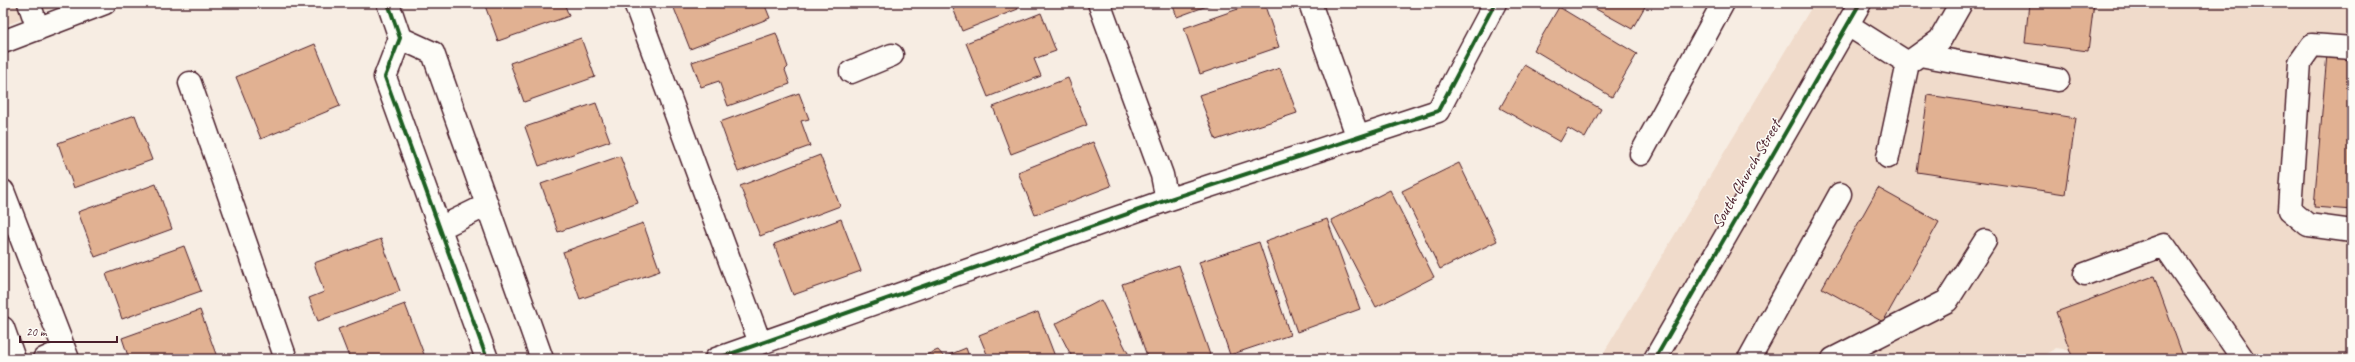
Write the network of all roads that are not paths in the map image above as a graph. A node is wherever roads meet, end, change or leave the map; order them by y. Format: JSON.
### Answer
{"nodes":[{"id":1,"x":29,"y":3,"type":"edge"},
{"id":2,"x":105,"y":3,"type":"edge"},
{"id":3,"x":388,"y":3,"type":"edge"},
{"id":4,"x":634,"y":3,"type":"edge"},
{"id":5,"x":1099,"y":3,"type":"edge"},
{"id":6,"x":1310,"y":3,"type":"edge"},
{"id":7,"x":1495,"y":3,"type":"edge"},
{"id":8,"x":1723,"y":3,"type":"edge"},
{"id":9,"x":1860,"y":3,"type":"edge"},
{"id":10,"x":1961,"y":3,"type":"edge"},
{"id":11,"x":1848,"y":25,"type":"junction"},
{"id":12,"x":38,"y":29,"type":"junction"},
{"id":13,"x":400,"y":38,"type":"junction"},
{"id":14,"x":3,"y":42,"type":"edge"},
{"id":15,"x":2352,"y":48,"type":"edge"},
{"id":16,"x":892,"y":54,"type":"dead end"},
{"id":17,"x":1914,"y":59,"type":"junction"},
{"id":18,"x":851,"y":72,"type":"dead end"},
{"id":19,"x":2058,"y":80,"type":"dead end"},
{"id":20,"x":190,"y":83,"type":"dead end"},
{"id":21,"x":1358,"y":138,"type":"junction"},
{"id":22,"x":1641,"y":154,"type":"dead end"},
{"id":23,"x":1888,"y":156,"type":"dead end"},
{"id":24,"x":3,"y":191,"type":"edge"},
{"id":25,"x":1840,"y":194,"type":"dead end"},
{"id":26,"x":1167,"y":200,"type":"junction"},
{"id":27,"x":487,"y":205,"type":"junction"},
{"id":28,"x":440,"y":228,"type":"junction"},
{"id":29,"x":2352,"y":231,"type":"edge"},
{"id":30,"x":1984,"y":241,"type":"dead end"},
{"id":31,"x":2085,"y":274,"type":"dead end"},
{"id":32,"x":3,"y":328,"type":"edge"},
{"id":33,"x":760,"y":343,"type":"junction"},
{"id":34,"x":66,"y":355,"type":"edge"},
{"id":35,"x":14,"y":359,"type":"edge"},
{"id":36,"x":44,"y":359,"type":"edge"},
{"id":37,"x":286,"y":359,"type":"edge"},
{"id":38,"x":487,"y":359,"type":"edge"},
{"id":39,"x":542,"y":359,"type":"edge"},
{"id":40,"x":716,"y":359,"type":"edge"},
{"id":41,"x":1655,"y":359,"type":"edge"},
{"id":42,"x":1749,"y":359,"type":"edge"},
{"id":43,"x":1833,"y":359,"type":"edge"},
{"id":44,"x":2243,"y":359,"type":"edge"}],
"edges":[{"from":1,"to":12,"type":"street"},
{"from":2,"to":12,"type":"street"},
{"from":3,"to":13,"type":"street"},
{"from":4,"to":33,"type":"street"},
{"from":5,"to":26,"type":"street"},
{"from":6,"to":21,"type":"street"},
{"from":7,"to":21,"type":"street"},
{"from":8,"to":22,"type":"street"},
{"from":9,"to":11,"type":"street","name":"South Church Street"},
{"from":10,"to":17,"type":"street"},
{"from":11,"to":17,"type":"street"},
{"from":11,"to":41,"type":"street","name":"South Church Street"},
{"from":12,"to":14,"type":"street"},
{"from":13,"to":27,"type":"street"},
{"from":13,"to":28,"type":"street"},
{"from":15,"to":29,"type":"street"},
{"from":16,"to":18,"type":"street"},
{"from":17,"to":19,"type":"street"},
{"from":17,"to":23,"type":"street"},
{"from":20,"to":37,"type":"street"},
{"from":21,"to":26,"type":"street"},
{"from":24,"to":34,"type":"street"},
{"from":25,"to":42,"type":"street"},
{"from":26,"to":33,"type":"street"},
{"from":27,"to":28,"type":"street"},
{"from":27,"to":39,"type":"street"},
{"from":28,"to":38,"type":"street"},
{"from":30,"to":43,"type":"street"},
{"from":31,"to":44,"type":"street"},
{"from":32,"to":35,"type":"street"},
{"from":33,"to":40,"type":"street"},
{"from":34,"to":36,"type":"street"}]}
